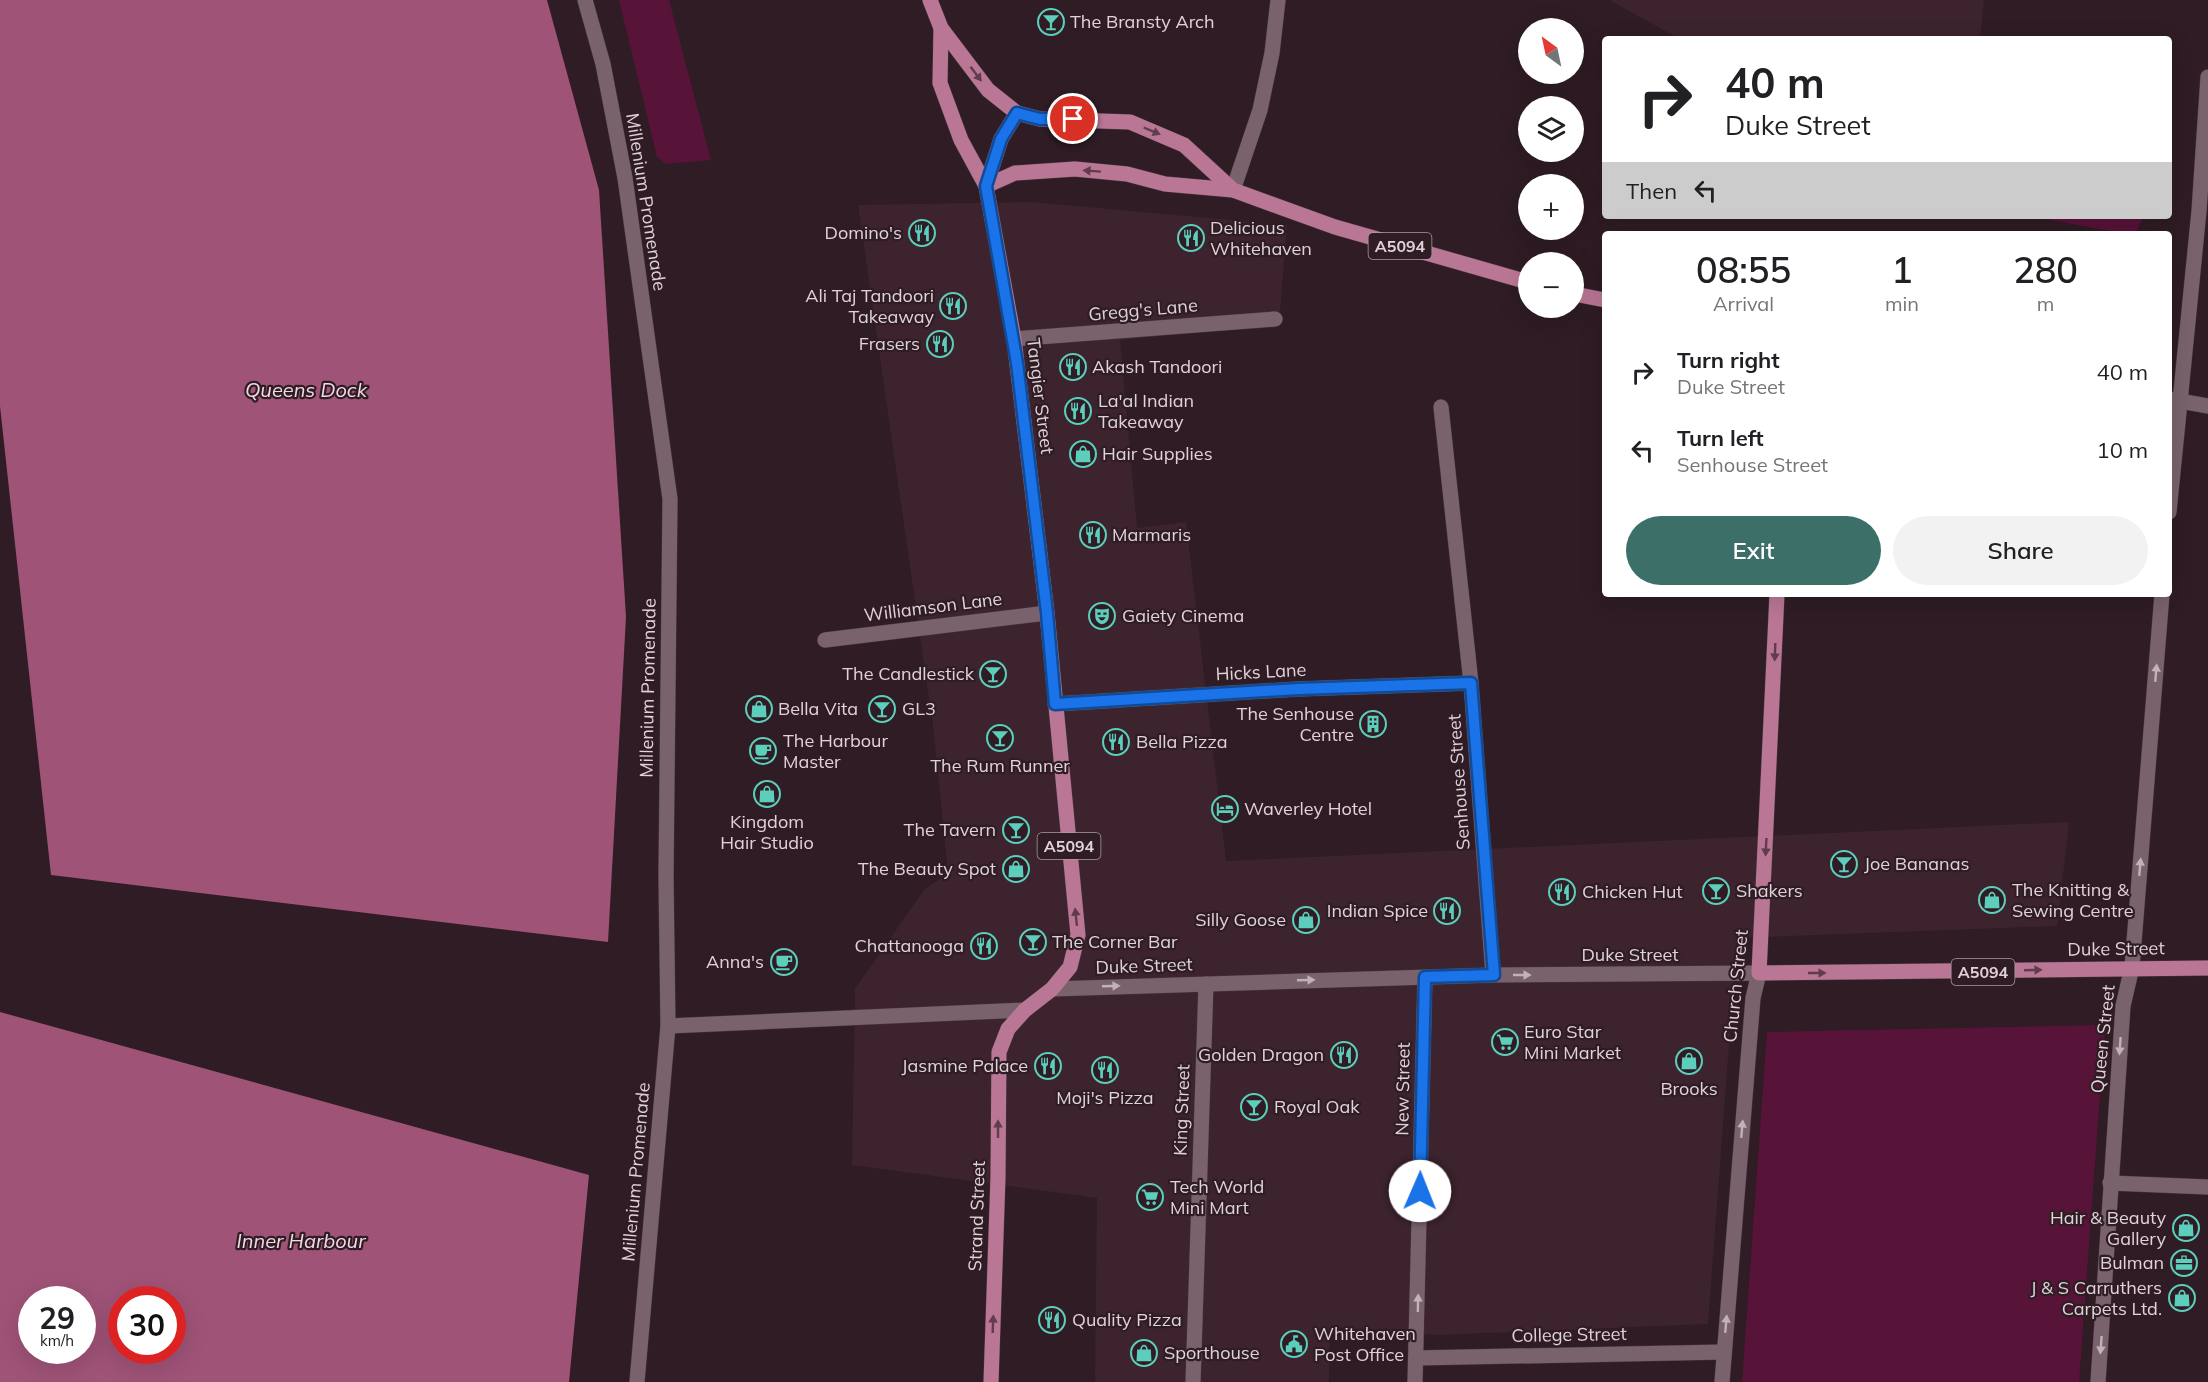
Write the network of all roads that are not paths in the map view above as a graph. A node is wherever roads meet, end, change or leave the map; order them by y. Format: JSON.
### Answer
{"nodes":[{"id":1,"x":585,"y":0,"type":"edge"},
{"id":2,"x":930,"y":0,"type":"edge"},
{"id":3,"x":1278,"y":0,"type":"edge"},
{"id":4,"x":941,"y":28,"type":"junction"},
{"id":5,"x":2208,"y":77,"type":"edge"},
{"id":6,"x":1017,"y":113,"type":"junction"},
{"id":7,"x":986,"y":186,"type":"junction"},
{"id":8,"x":1233,"y":190,"type":"junction"},
{"id":9,"x":2203,"y":212,"type":"edge"},
{"id":10,"x":1518,"y":279,"type":"edge"},
{"id":11,"x":1584,"y":296,"type":"edge"},
{"id":12,"x":1602,"y":299,"type":"edge"},
{"id":13,"x":1275,"y":319,"type":"dead end"},
{"id":14,"x":1014,"y":339,"type":"junction"},
{"id":15,"x":2174,"y":400,"type":"edge"},
{"id":16,"x":2208,"y":406,"type":"edge"},
{"id":17,"x":1441,"y":407,"type":"dead end"},
{"id":18,"x":2172,"y":445,"type":"edge"},
{"id":19,"x":1777,"y":597,"type":"edge"},
{"id":20,"x":2162,"y":597,"type":"edge"},
{"id":21,"x":1047,"y":613,"type":"junction"},
{"id":22,"x":825,"y":640,"type":"dead end"},
{"id":23,"x":1471,"y":683,"type":"junction"},
{"id":24,"x":1055,"y":704,"type":"junction"},
{"id":25,"x":2132,"y":967,"type":"junction"},
{"id":26,"x":2208,"y":968,"type":"edge"},
{"id":27,"x":1759,"y":973,"type":"junction"},
{"id":28,"x":1494,"y":975,"type":"junction"},
{"id":29,"x":1425,"y":977,"type":"junction"},
{"id":30,"x":1206,"y":984,"type":"junction"},
{"id":31,"x":1052,"y":989,"type":"junction"},
{"id":32,"x":1025,"y":1010,"type":"junction"},
{"id":33,"x":668,"y":1026,"type":"junction"},
{"id":34,"x":2110,"y":1183,"type":"junction"},
{"id":35,"x":2208,"y":1187,"type":"edge"},
{"id":36,"x":1724,"y":1352,"type":"junction"},
{"id":37,"x":1416,"y":1358,"type":"junction"},
{"id":38,"x":637,"y":1382,"type":"edge"},
{"id":39,"x":991,"y":1382,"type":"edge"},
{"id":40,"x":1193,"y":1382,"type":"edge"},
{"id":41,"x":1415,"y":1382,"type":"edge"},
{"id":42,"x":1722,"y":1382,"type":"edge"},
{"id":43,"x":2098,"y":1382,"type":"edge"}],
"edges":[{"from":1,"to":33,"type":"street","name":"Millenium Promenade"},
{"from":2,"to":4,"type":"main road","number":"A5094"},
{"from":3,"to":8,"type":"street"},
{"from":4,"to":6,"type":"main road","number":"A5094","one_way":true},
{"from":4,"to":7,"type":"main road","name":"Tangier Street","number":"A5094"},
{"from":5,"to":9,"type":"street"},
{"from":6,"to":7,"type":"main road","name":"Tangier Street","number":"A5094"},
{"from":6,"to":8,"type":"main road","number":"A5094","one_way":true},
{"from":8,"to":7,"type":"main road","number":"A5094","one_way":true},
{"from":7,"to":14,"type":"main road","name":"Tangier Street","number":"A5094"},
{"from":8,"to":10,"type":"main road","number":"A5094"},
{"from":9,"to":15,"type":"street"},
{"from":11,"to":12,"type":"main road"},
{"from":13,"to":14,"type":"street","name":"Gregg's Lane"},
{"from":14,"to":21,"type":"main road","name":"Tangier Street","number":"A5094"},
{"from":15,"to":16,"type":"street"},
{"from":15,"to":18,"type":"street"},
{"from":17,"to":23,"type":"street","name":"Senhouse Street"},
{"from":19,"to":27,"type":"main road","name":"Church Street","one_way":true},
{"from":25,"to":20,"type":"street","name":"Queen Street","one_way":true},
{"from":21,"to":22,"type":"street","name":"Williamson Lane"},
{"from":21,"to":24,"type":"main road","number":"A5094"},
{"from":23,"to":24,"type":"street","name":"Hicks Lane"},
{"from":23,"to":28,"type":"street","name":"Senhouse Street"},
{"from":31,"to":24,"type":"main road","number":"A5094","one_way":true},
{"from":25,"to":26,"type":"main road","name":"Duke Street","number":"A5094"},
{"from":27,"to":25,"type":"main road","name":"Duke Street","number":"A5094","one_way":true},
{"from":25,"to":34,"type":"street","name":"Queen Street","one_way":true},
{"from":28,"to":27,"type":"street","name":"Duke Street","one_way":true},
{"from":36,"to":27,"type":"street","name":"Church Street","one_way":true},
{"from":28,"to":29,"type":"street","name":"Duke Street"},
{"from":30,"to":29,"type":"street","name":"Duke Street","one_way":true},
{"from":37,"to":29,"type":"street","name":"New Street","one_way":true},
{"from":31,"to":30,"type":"street","name":"Duke Street","one_way":true},
{"from":30,"to":40,"type":"street","name":"King Street"},
{"from":31,"to":32,"type":"main road","number":"A5094"},
{"from":32,"to":33,"type":"street"},
{"from":39,"to":32,"type":"main road","name":"Strand Street","number":"A5094","one_way":true},
{"from":33,"to":38,"type":"street","name":"Millenium Promenade"},
{"from":34,"to":35,"type":"street"},
{"from":34,"to":43,"type":"street","name":"Queen Street","one_way":true},
{"from":36,"to":37,"type":"street","name":"College Street"},
{"from":36,"to":42,"type":"street","name":"Church Street"},
{"from":37,"to":41,"type":"street","name":"New Street"}]}
